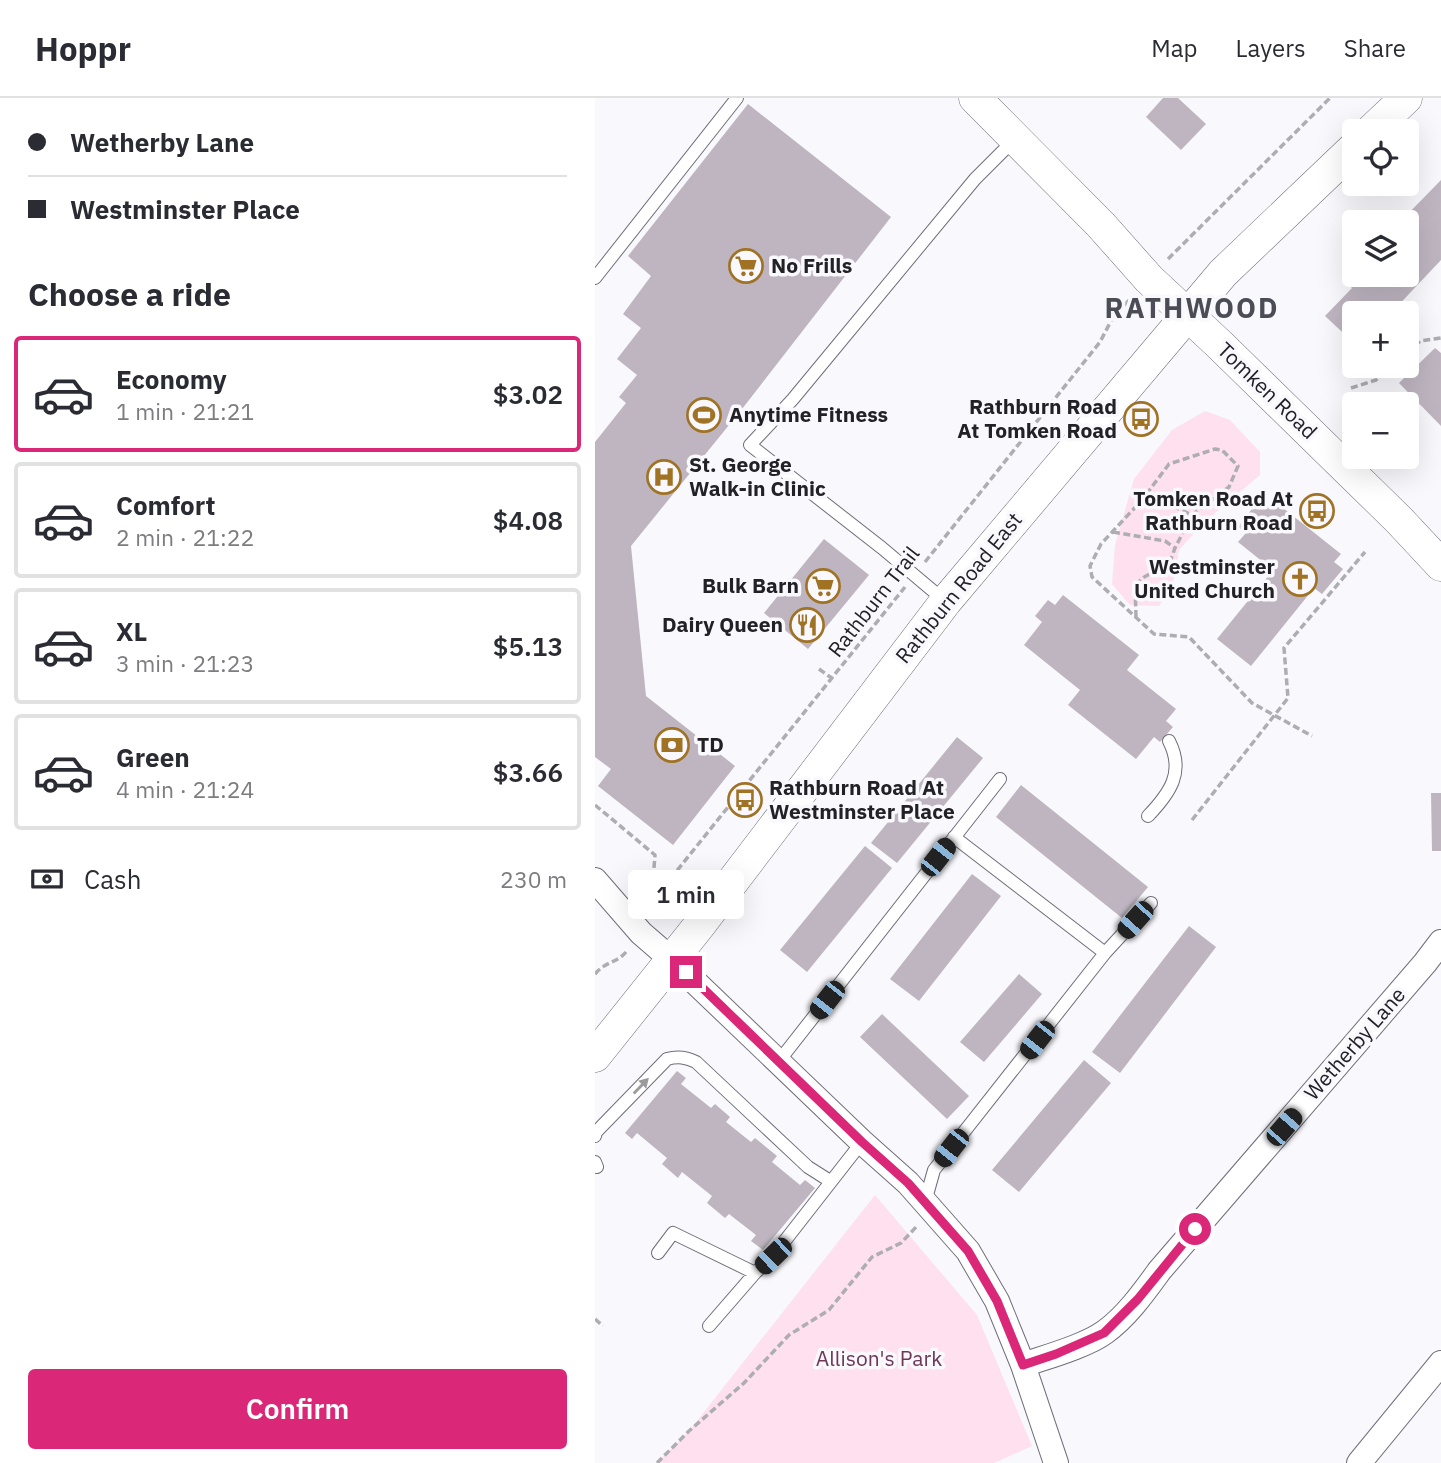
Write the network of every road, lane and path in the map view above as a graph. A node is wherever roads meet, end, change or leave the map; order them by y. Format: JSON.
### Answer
{"nodes":[{"id":1,"x":737,"y":98,"type":"edge"},
{"id":2,"x":975,"y":98,"type":"edge"},
{"id":3,"x":1330,"y":98,"type":"edge"},
{"id":4,"x":1406,"y":98,"type":"edge"},
{"id":5,"x":1384,"y":119,"type":"edge"},
{"id":6,"x":1016,"y":138,"type":"junction"},
{"id":7,"x":1342,"y":159,"type":"edge"},
{"id":8,"x":1185,"y":240,"type":"dead end"},
{"id":9,"x":595,"y":278,"type":"edge"},
{"id":10,"x":1187,"y":314,"type":"junction"},
{"id":11,"x":1112,"y":319,"type":"dead end"},
{"id":12,"x":1441,"y":338,"type":"edge"},
{"id":13,"x":1419,"y":342,"type":"edge"},
{"id":14,"x":1378,"y":378,"type":"edge"},
{"id":15,"x":1351,"y":388,"type":"dead end"},
{"id":16,"x":1142,"y":500,"type":"junction"},
{"id":17,"x":1192,"y":515,"type":"junction"},
{"id":18,"x":1113,"y":532,"type":"junction"},
{"id":19,"x":1175,"y":548,"type":"junction"},
{"id":20,"x":1365,"y":552,"type":"dead end"},
{"id":21,"x":1441,"y":565,"type":"edge"},
{"id":22,"x":914,"y":576,"type":"junction"},
{"id":23,"x":946,"y":601,"type":"junction"},
{"id":24,"x":1136,"y":617,"type":"junction"},
{"id":25,"x":819,"y":669,"type":"dead end"},
{"id":26,"x":833,"y":679,"type":"junction"},
{"id":27,"x":1274,"y":716,"type":"junction"},
{"id":28,"x":1312,"y":736,"type":"dead end"},
{"id":29,"x":1169,"y":741,"type":"dead end"},
{"id":30,"x":1000,"y":779,"type":"dead end"},
{"id":31,"x":595,"y":805,"type":"edge"},
{"id":32,"x":1148,"y":816,"type":"dead end"},
{"id":33,"x":1192,"y":820,"type":"dead end"},
{"id":34,"x":954,"y":837,"type":"junction"},
{"id":35,"x":595,"y":880,"type":"edge"},
{"id":36,"x":1151,"y":903,"type":"dead end"},
{"id":37,"x":1441,"y":942,"type":"edge"},
{"id":38,"x":1105,"y":953,"type":"junction"},
{"id":39,"x":621,"y":958,"type":"dead end"},
{"id":40,"x":671,"y":959,"type":"junction"},
{"id":41,"x":595,"y":974,"type":"edge"},
{"id":42,"x":595,"y":1056,"type":"edge"},
{"id":43,"x":779,"y":1061,"type":"junction"},
{"id":44,"x":595,"y":1136,"type":"edge"},
{"id":45,"x":862,"y":1142,"type":"junction"},
{"id":46,"x":830,"y":1181,"type":"junction"},
{"id":47,"x":925,"y":1202,"type":"junction"},
{"id":48,"x":659,"y":1253,"type":"dead end"},
{"id":49,"x":755,"y":1273,"type":"junction"},
{"id":50,"x":595,"y":1319,"type":"edge"},
{"id":51,"x":603,"y":1326,"type":"dead end"},
{"id":52,"x":709,"y":1326,"type":"dead end"},
{"id":53,"x":1441,"y":1363,"type":"edge"},
{"id":54,"x":1023,"y":1365,"type":"junction"},
{"id":55,"x":657,"y":1463,"type":"edge"},
{"id":56,"x":1056,"y":1463,"type":"edge"},
{"id":57,"x":1359,"y":1463,"type":"edge"}],
"edges":[{"from":1,"to":9,"type":"lane"},
{"from":2,"to":6,"type":"street","name":"Tomken Road"},
{"from":3,"to":8,"type":"path"},
{"from":4,"to":5,"type":"street"},
{"from":6,"to":10,"type":"street","name":"Tomken Road"},
{"from":6,"to":22,"type":"lane"},
{"from":7,"to":10,"type":"street","name":"Rathburn Road East"},
{"from":10,"to":21,"type":"street","name":"Tomken Road"},
{"from":10,"to":23,"type":"street","name":"Rathburn Road East"},
{"from":11,"to":22,"type":"path","name":"Rathburn Trail"},
{"from":12,"to":13,"type":"path"},
{"from":14,"to":15,"type":"path"},
{"from":16,"to":17,"type":"path"},
{"from":16,"to":17,"type":"path"},
{"from":16,"to":18,"type":"path"},
{"from":17,"to":19,"type":"path"},
{"from":18,"to":19,"type":"path"},
{"from":18,"to":24,"type":"path"},
{"from":19,"to":24,"type":"path"},
{"from":20,"to":27,"type":"path"},
{"from":22,"to":23,"type":"lane"},
{"from":22,"to":26,"type":"path","name":"Rathburn Trail"},
{"from":23,"to":40,"type":"street","name":"Rathburn Road East"},
{"from":24,"to":27,"type":"path"},
{"from":25,"to":26,"type":"path"},
{"from":26,"to":31,"type":"path","name":"Rathburn Trail"},
{"from":27,"to":28,"type":"path"},
{"from":27,"to":33,"type":"path"},
{"from":29,"to":32,"type":"lane"},
{"from":30,"to":34,"type":"lane"},
{"from":34,"to":38,"type":"lane"},
{"from":34,"to":43,"type":"lane"},
{"from":35,"to":40,"type":"street"},
{"from":36,"to":38,"type":"lane"},
{"from":37,"to":54,"type":"street","name":"Wetherby Lane"},
{"from":38,"to":47,"type":"lane"},
{"from":39,"to":41,"type":"path"},
{"from":40,"to":42,"type":"street","name":"Rathburn Road East"},
{"from":40,"to":43,"type":"street"},
{"from":43,"to":45,"type":"street"},
{"from":44,"to":46,"type":"lane","one_way":true},
{"from":45,"to":46,"type":"lane"},
{"from":45,"to":47,"type":"street"},
{"from":46,"to":49,"type":"lane"},
{"from":47,"to":54,"type":"street"},
{"from":47,"to":55,"type":"path"},
{"from":48,"to":49,"type":"lane"},
{"from":49,"to":52,"type":"lane"},
{"from":50,"to":51,"type":"path"},
{"from":53,"to":57,"type":"street"},
{"from":54,"to":56,"type":"street"}]}
